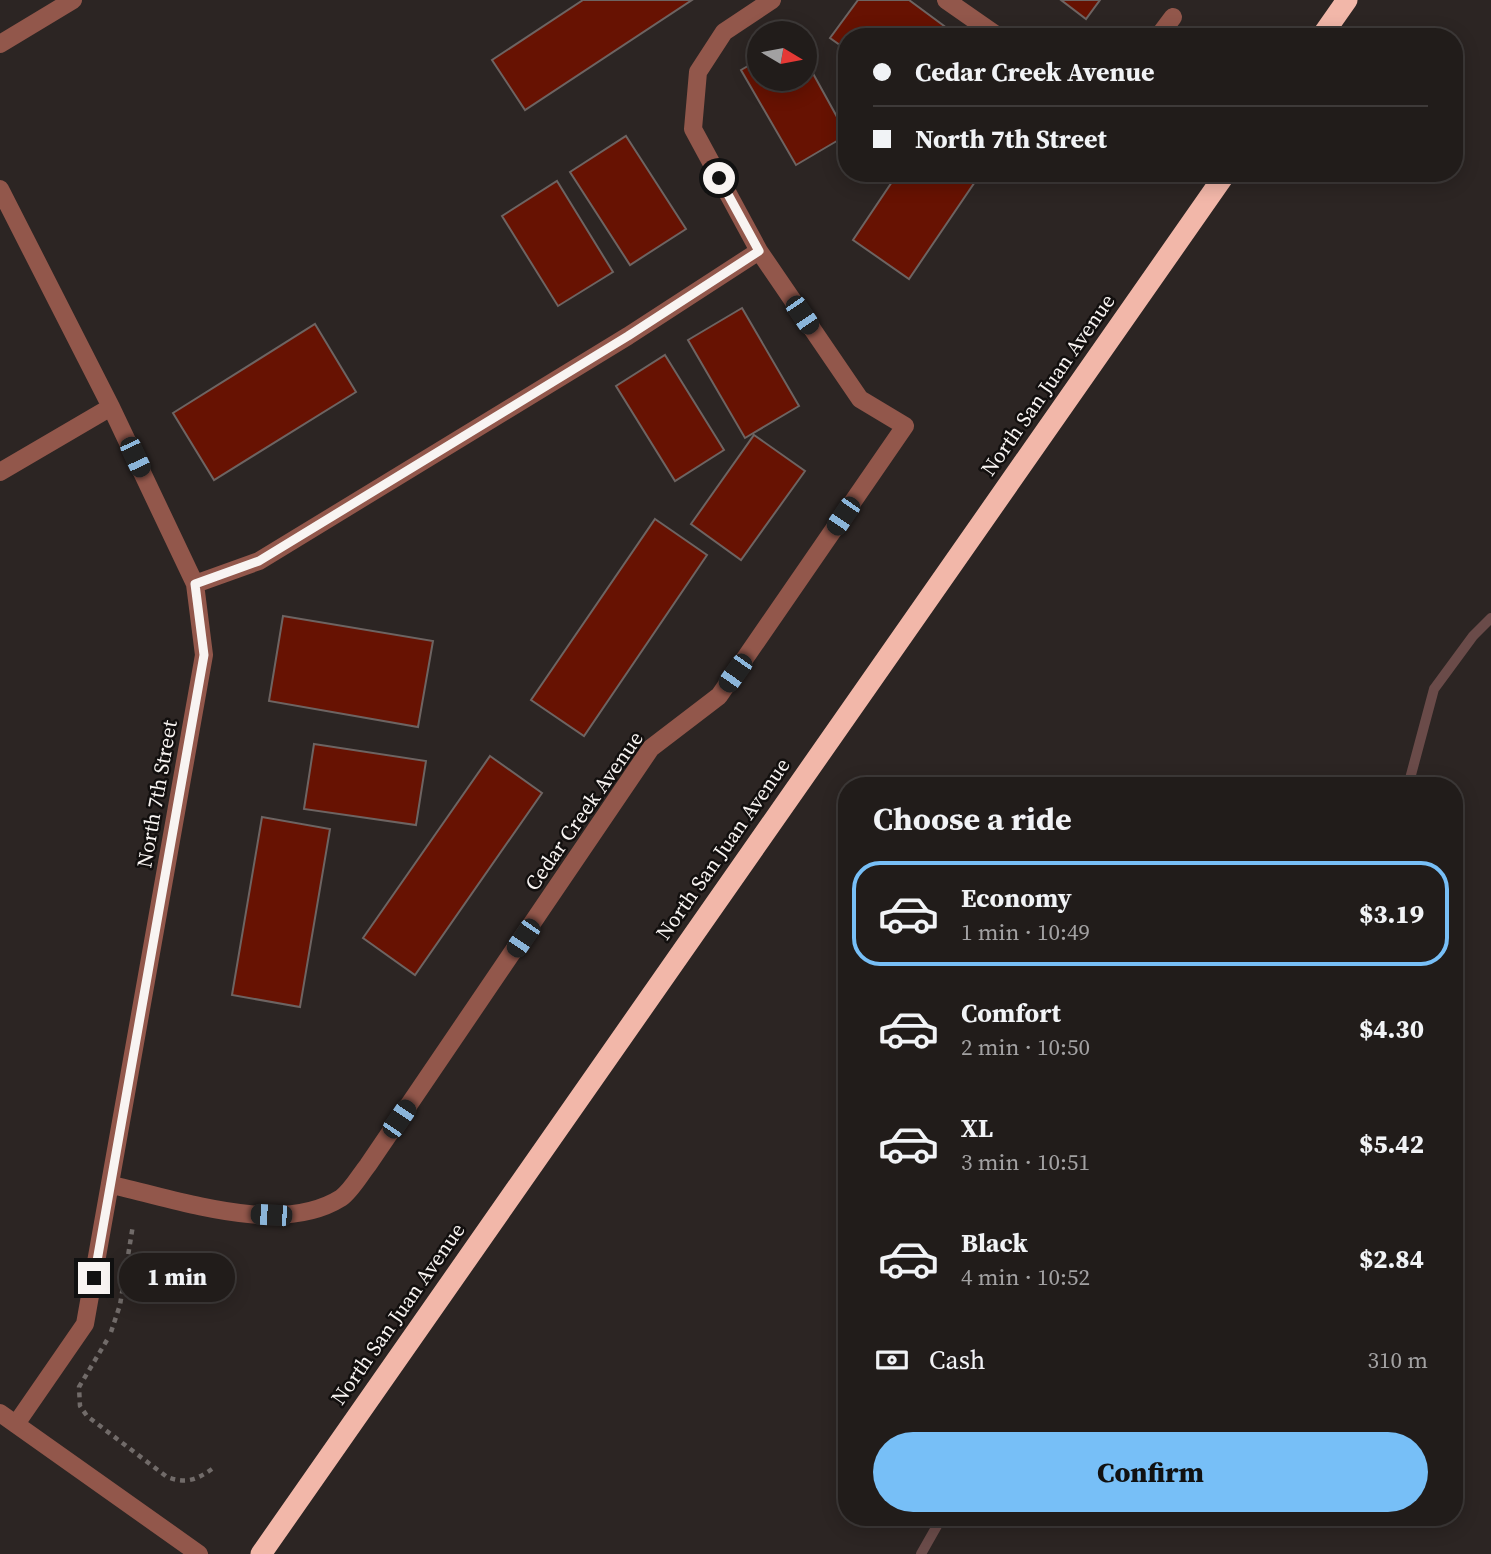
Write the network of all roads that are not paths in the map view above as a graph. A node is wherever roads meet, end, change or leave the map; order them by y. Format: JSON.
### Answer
{"nodes":[{"id":1,"x":73,"y":0,"type":"edge"},
{"id":2,"x":772,"y":0,"type":"edge"},
{"id":3,"x":946,"y":0,"type":"edge"},
{"id":4,"x":1347,"y":0,"type":"edge"},
{"id":5,"x":1173,"y":16,"type":"dead end"},
{"id":6,"x":986,"y":28,"type":"edge"},
{"id":7,"x":1164,"y":28,"type":"edge"},
{"id":8,"x":1327,"y":28,"type":"edge"},
{"id":9,"x":0,"y":44,"type":"edge"},
{"id":10,"x":1220,"y":182,"type":"edge"},
{"id":11,"x":0,"y":189,"type":"edge"},
{"id":12,"x":759,"y":251,"type":"junction"},
{"id":13,"x":111,"y":407,"type":"junction"},
{"id":14,"x":0,"y":472,"type":"edge"},
{"id":15,"x":195,"y":584,"type":"junction"},
{"id":16,"x":111,"y":1185,"type":"junction"},
{"id":17,"x":0,"y":1413,"type":"edge"},
{"id":18,"x":16,"y":1424,"type":"junction"},
{"id":19,"x":199,"y":1554,"type":"edge"},
{"id":20,"x":261,"y":1554,"type":"edge"}],
"edges":[{"from":1,"to":9,"type":"street"},
{"from":2,"to":12,"type":"street","name":"Cedar Creek Avenue"},
{"from":3,"to":6,"type":"street"},
{"from":4,"to":8,"type":"highway"},
{"from":5,"to":7,"type":"street"},
{"from":10,"to":20,"type":"highway","name":"North San Juan Avenue"},
{"from":11,"to":13,"type":"street","name":"North 7th Street"},
{"from":12,"to":15,"type":"street"},
{"from":12,"to":16,"type":"street","name":"Cedar Creek Avenue"},
{"from":13,"to":14,"type":"street"},
{"from":13,"to":15,"type":"street","name":"North 7th Street"},
{"from":15,"to":16,"type":"street","name":"North 7th Street"},
{"from":16,"to":18,"type":"street","name":"North 7th Street"},
{"from":17,"to":18,"type":"street"},
{"from":18,"to":19,"type":"street"}]}
